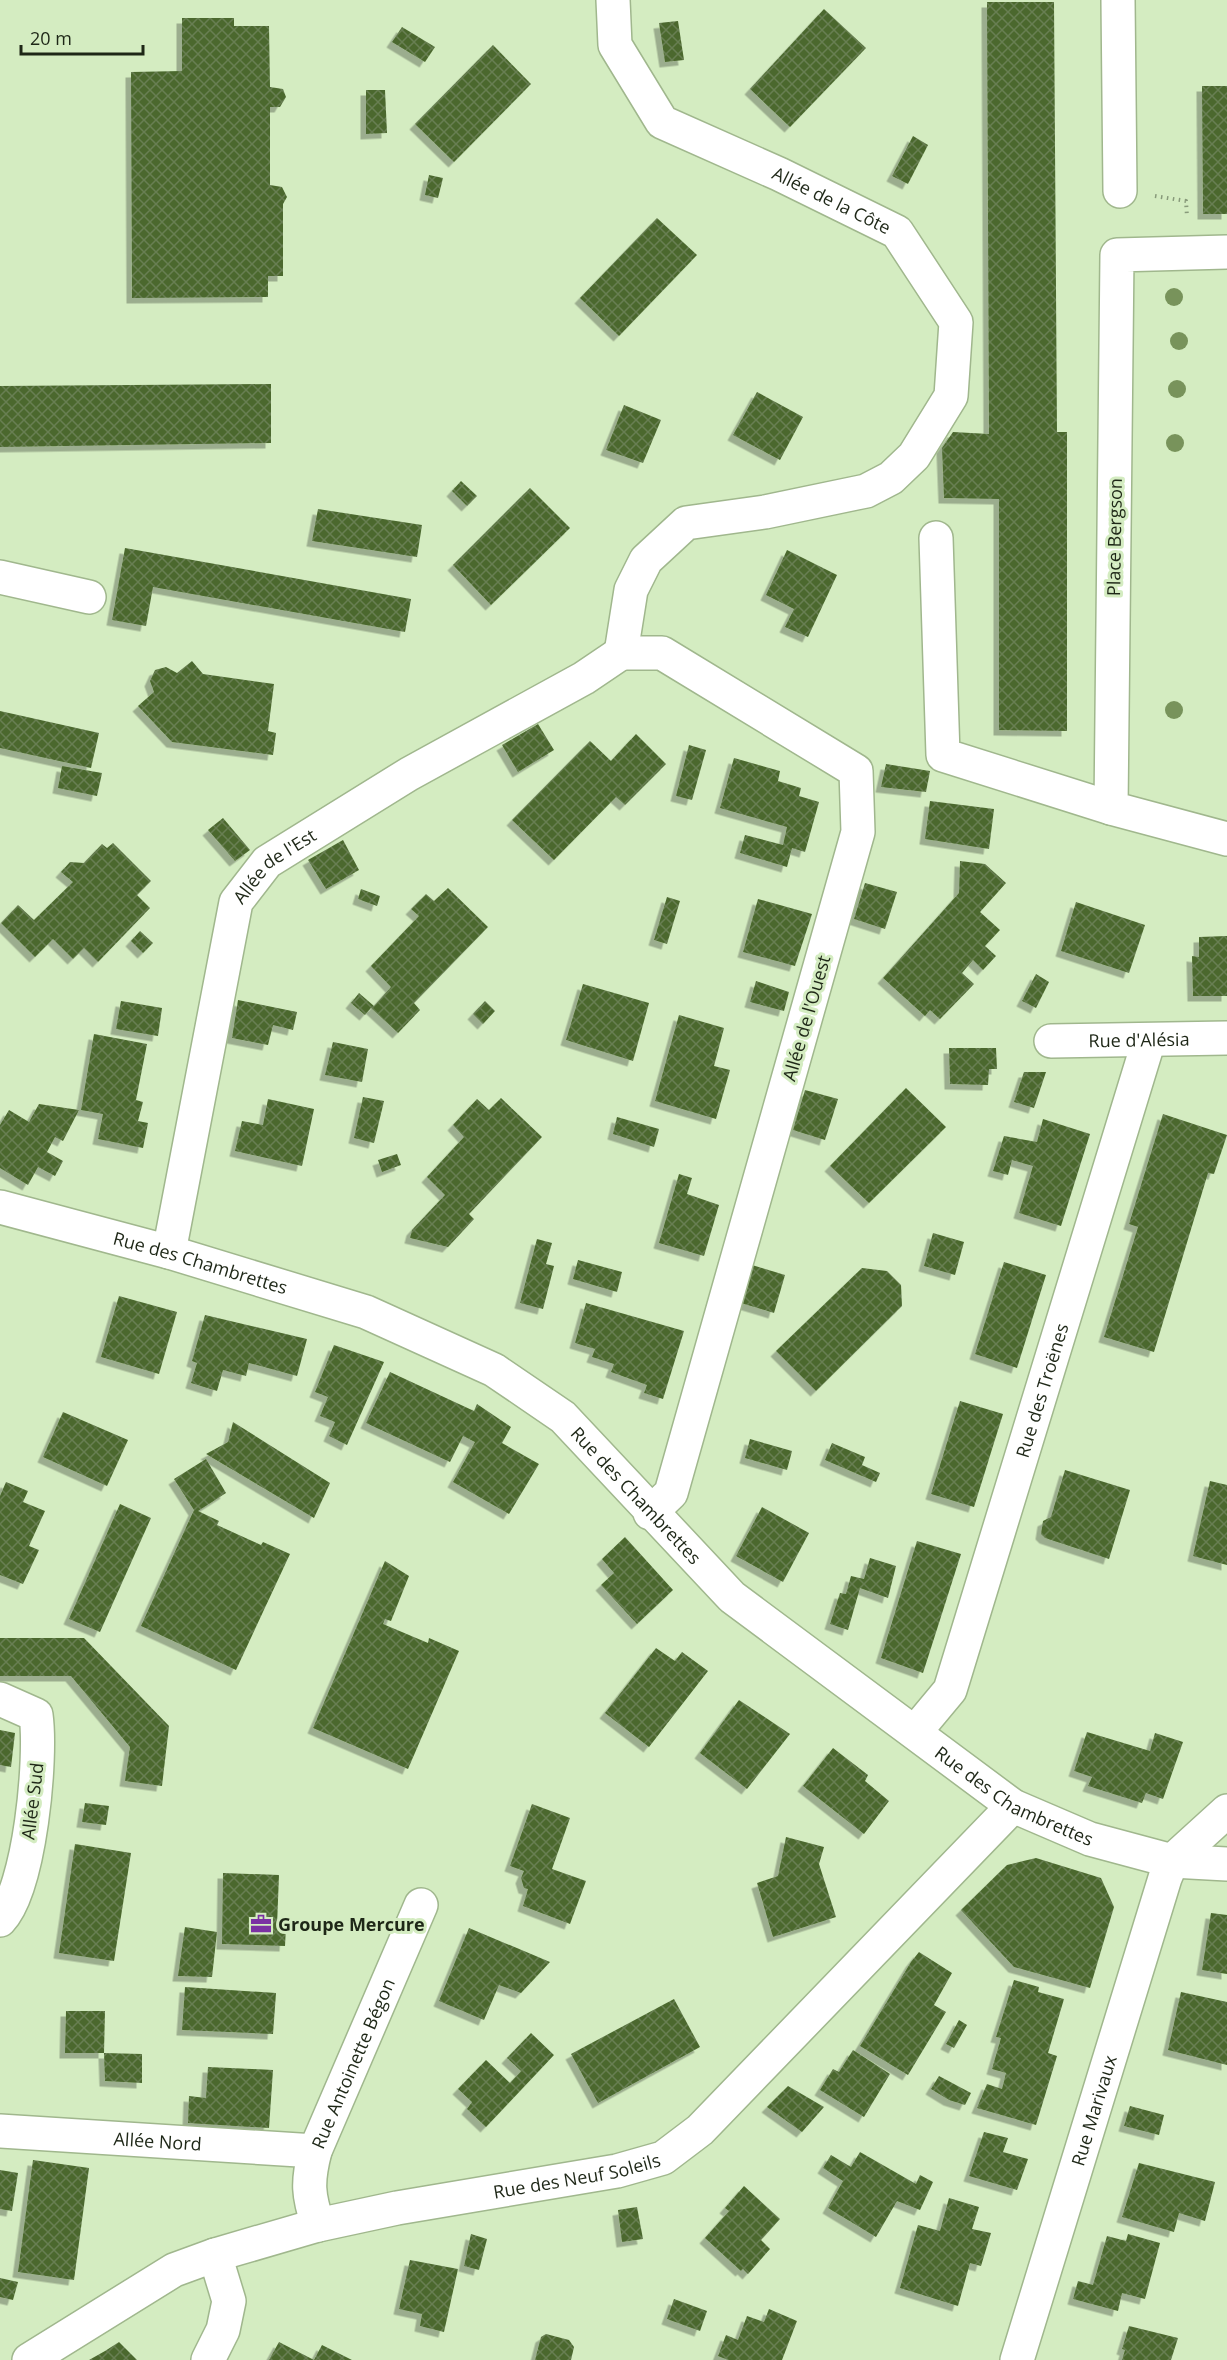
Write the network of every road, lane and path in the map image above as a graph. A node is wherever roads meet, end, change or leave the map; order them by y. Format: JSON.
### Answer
{"nodes":[{"id":1,"x":613,"y":0,"type":"edge"},
{"id":2,"x":1118,"y":0,"type":"edge"},
{"id":3,"x":1120,"y":191,"type":"joint"},
{"id":4,"x":1227,"y":252,"type":"edge"},
{"id":5,"x":1191,"y":253,"type":"junction"},
{"id":6,"x":936,"y":538,"type":"dead end"},
{"id":7,"x":0,"y":577,"type":"edge"},
{"id":8,"x":89,"y":597,"type":"dead end"},
{"id":9,"x":621,"y":653,"type":"junction"},
{"id":10,"x":1111,"y":808,"type":"junction"},
{"id":11,"x":1227,"y":839,"type":"edge"},
{"id":12,"x":1227,"y":1038,"type":"edge"},
{"id":13,"x":1149,"y":1040,"type":"junction"},
{"id":14,"x":1051,"y":1041,"type":"dead end"},
{"id":15,"x":0,"y":1207,"type":"edge"},
{"id":16,"x":169,"y":1252,"type":"junction"},
{"id":17,"x":650,"y":1513,"type":"junction"},
{"id":18,"x":0,"y":1699,"type":"edge"},
{"id":19,"x":915,"y":1732,"type":"junction"},
{"id":20,"x":1013,"y":1806,"type":"junction"},
{"id":21,"x":1227,"y":1811,"type":"edge"},
{"id":22,"x":1172,"y":1861,"type":"junction"},
{"id":23,"x":1227,"y":1864,"type":"edge"},
{"id":24,"x":421,"y":1905,"type":"dead end"},
{"id":25,"x":0,"y":1920,"type":"edge"},
{"id":26,"x":0,"y":2131,"type":"edge"},
{"id":27,"x":315,"y":2151,"type":"junction"},
{"id":28,"x":318,"y":2225,"type":"junction"},
{"id":29,"x":214,"y":2255,"type":"junction"},
{"id":30,"x":28,"y":2360,"type":"edge"},
{"id":31,"x":208,"y":2360,"type":"edge"},
{"id":32,"x":1017,"y":2360,"type":"edge"}],
"edges":[{"from":1,"to":9,"type":"street","name":"Allée de la Côte"},
{"from":2,"to":3,"type":"street"},
{"from":3,"to":5,"type":"path"},
{"from":4,"to":5,"type":"street","name":"Place Bergson"},
{"from":5,"to":10,"type":"street","name":"Place Bergson"},
{"from":6,"to":10,"type":"street"},
{"from":7,"to":8,"type":"street"},
{"from":9,"to":16,"type":"street","name":"Allée de l'Est"},
{"from":9,"to":17,"type":"street","name":"Allée de l'Ouest"},
{"from":10,"to":11,"type":"street"},
{"from":12,"to":13,"type":"street","name":"Rue d'Alésia"},
{"from":13,"to":14,"type":"street","name":"Rue d'Alésia"},
{"from":13,"to":19,"type":"street","name":"Rue des Troënes"},
{"from":15,"to":16,"type":"street","name":"Rue des Chambrettes"},
{"from":16,"to":17,"type":"street","name":"Rue des Chambrettes"},
{"from":17,"to":19,"type":"street","name":"Rue des Chambrettes"},
{"from":18,"to":25,"type":"street","name":"Allée Sud"},
{"from":19,"to":20,"type":"street","name":"Rue des Chambrettes"},
{"from":20,"to":22,"type":"street","name":"Rue des Chambrettes"},
{"from":20,"to":28,"type":"street","name":"Rue des Neuf Soleils"},
{"from":21,"to":22,"type":"street"},
{"from":22,"to":23,"type":"street","name":"Rue des Chambrettes"},
{"from":22,"to":32,"type":"street","name":"Rue Marivaux"},
{"from":24,"to":27,"type":"street","name":"Rue Antoinette Bégon"},
{"from":26,"to":27,"type":"street","name":"Allée Nord"},
{"from":27,"to":28,"type":"street","name":"Rue Antoinette Bégon"},
{"from":28,"to":29,"type":"street","name":"Rue des Neuf Soleils"},
{"from":29,"to":30,"type":"street","name":"Rue des Neuf Soleils"},
{"from":29,"to":31,"type":"street"}]}
